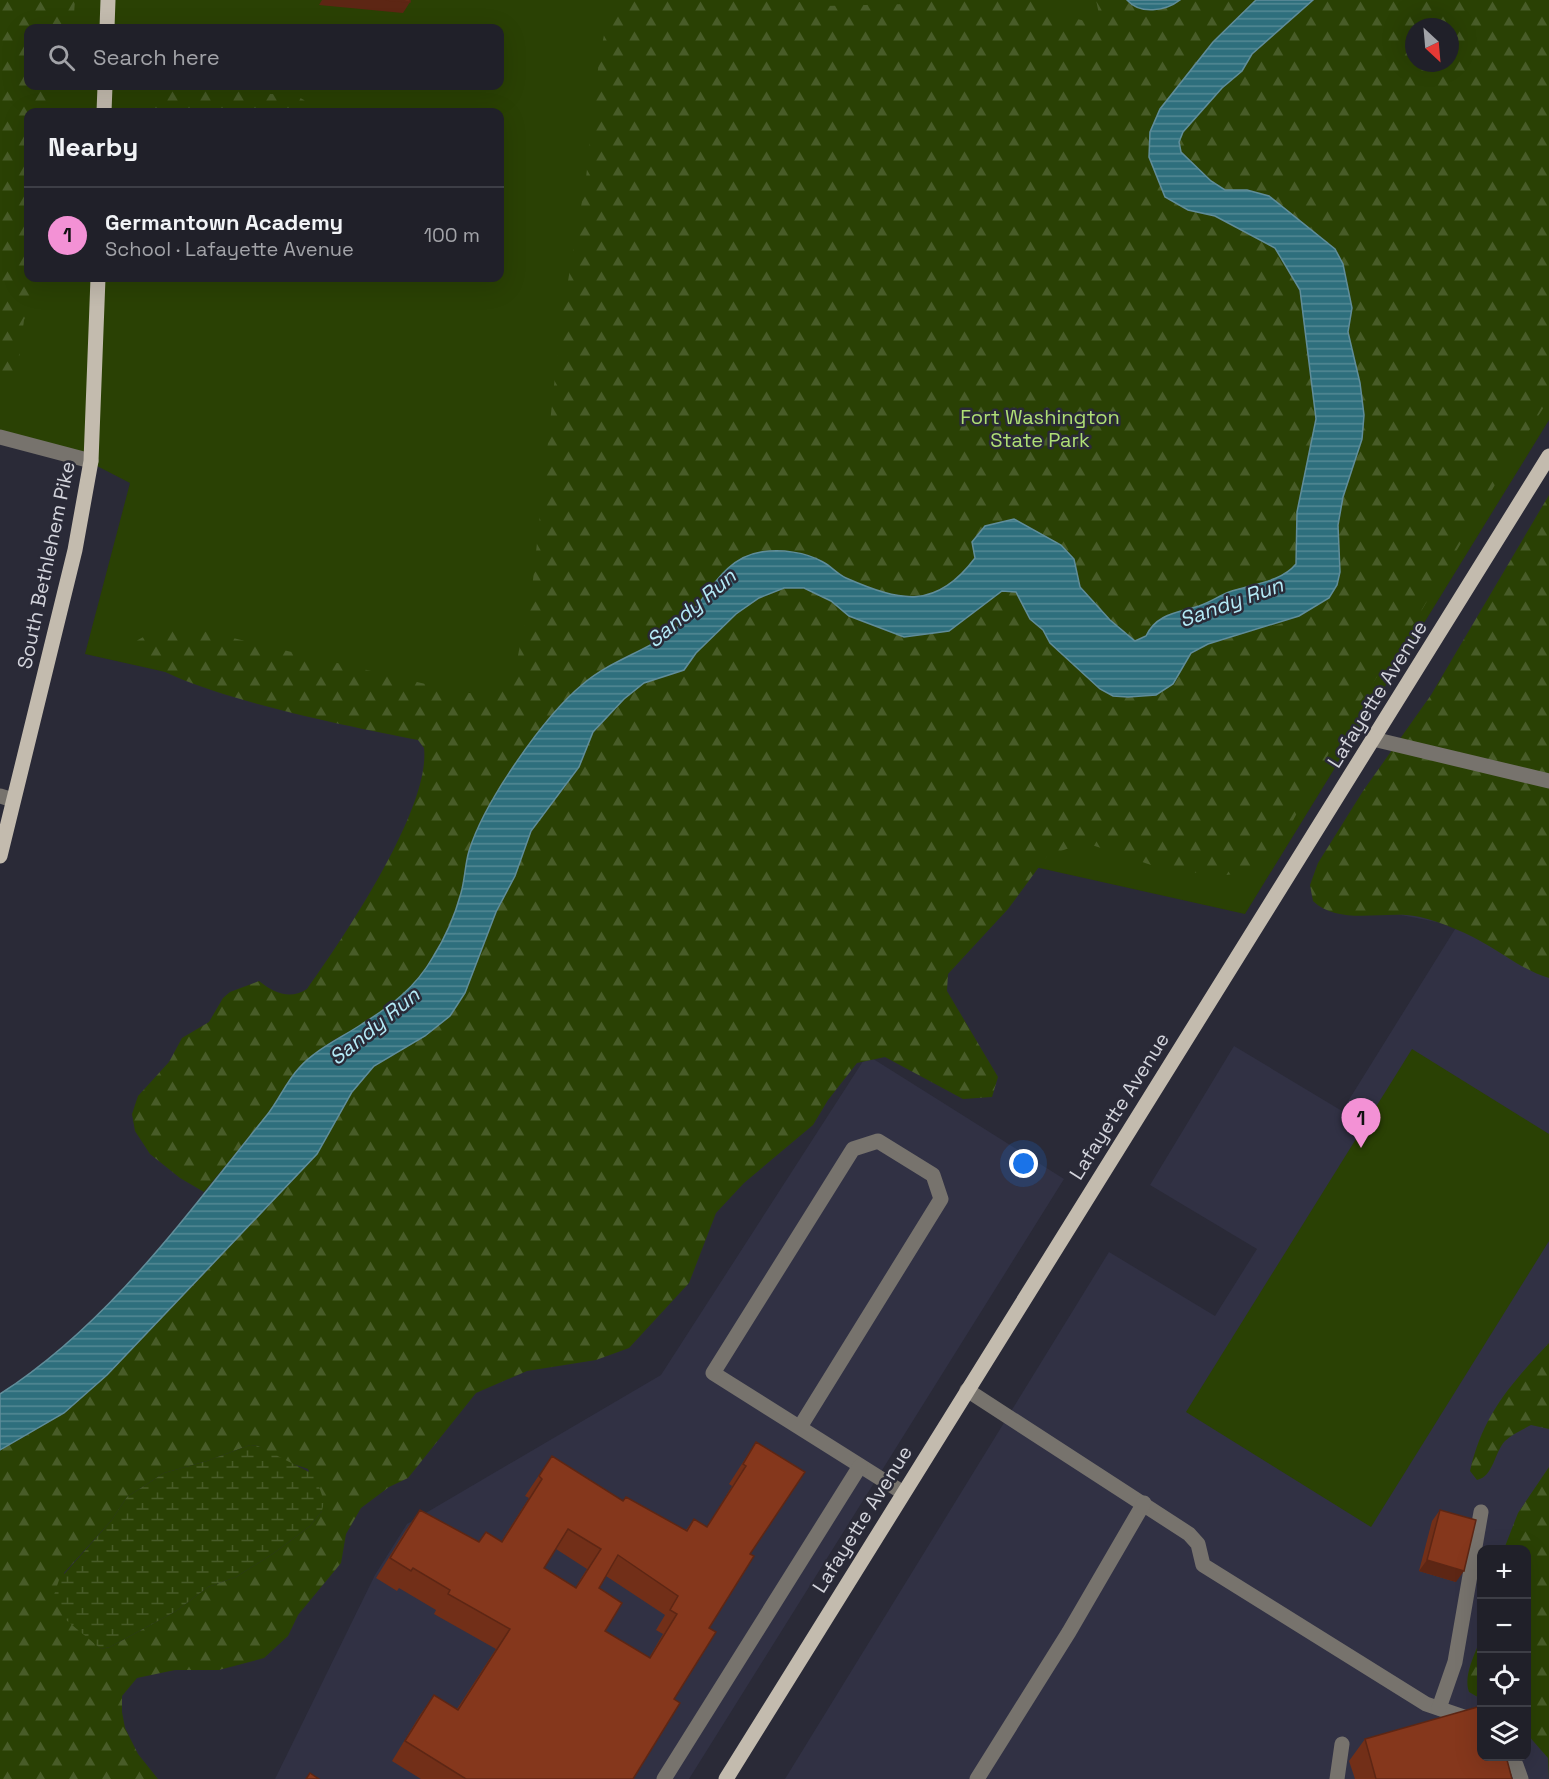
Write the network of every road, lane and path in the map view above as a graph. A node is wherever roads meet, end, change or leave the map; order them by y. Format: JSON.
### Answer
{"nodes":[{"id":1,"x":108,"y":0,"type":"edge"},
{"id":2,"x":107,"y":24,"type":"edge"},
{"id":3,"x":105,"y":90,"type":"edge"},
{"id":4,"x":104,"y":108,"type":"edge"},
{"id":5,"x":98,"y":282,"type":"edge"},
{"id":6,"x":0,"y":437,"type":"edge"},
{"id":7,"x":1549,"y":456,"type":"edge"},
{"id":8,"x":91,"y":461,"type":"junction"},
{"id":9,"x":1373,"y":739,"type":"junction"},
{"id":10,"x":1549,"y":781,"type":"edge"},
{"id":11,"x":7,"y":798,"type":"edge"},
{"id":12,"x":0,"y":855,"type":"edge"},
{"id":13,"x":967,"y":1390,"type":"junction"},
{"id":14,"x":800,"y":1427,"type":"junction"},
{"id":15,"x":860,"y":1466,"type":"junction"},
{"id":16,"x":902,"y":1492,"type":"junction"},
{"id":17,"x":1144,"y":1503,"type":"junction"},
{"id":18,"x":1481,"y":1512,"type":"dead end"},
{"id":19,"x":1439,"y":1708,"type":"junction"},
{"id":20,"x":1477,"y":1724,"type":"edge"},
{"id":21,"x":1342,"y":1744,"type":"dead end"},
{"id":22,"x":1513,"y":1761,"type":"edge"},
{"id":23,"x":664,"y":1779,"type":"edge"},
{"id":24,"x":726,"y":1779,"type":"edge"},
{"id":25,"x":977,"y":1779,"type":"edge"},
{"id":26,"x":1337,"y":1779,"type":"edge"},
{"id":27,"x":1521,"y":1779,"type":"edge"}],
"edges":[{"from":1,"to":2,"type":"main road"},
{"from":3,"to":4,"type":"main road"},
{"from":5,"to":8,"type":"main road","name":"South Bethlehem Pike"},
{"from":6,"to":8,"type":"lane"},
{"from":7,"to":9,"type":"main road","name":"Lafayette Avenue"},
{"from":8,"to":11,"type":"main road","name":"South Bethlehem Pike"},
{"from":9,"to":10,"type":"lane"},
{"from":9,"to":13,"type":"main road","name":"Lafayette Avenue"},
{"from":11,"to":12,"type":"main road","name":"South Bethlehem Pike"},
{"from":13,"to":16,"type":"main road","name":"Lafayette Avenue"},
{"from":13,"to":17,"type":"lane"},
{"from":14,"to":14,"type":"lane"},
{"from":14,"to":15,"type":"lane"},
{"from":15,"to":16,"type":"lane"},
{"from":15,"to":23,"type":"lane"},
{"from":16,"to":24,"type":"main road","name":"Lafayette Avenue"},
{"from":17,"to":19,"type":"lane"},
{"from":17,"to":25,"type":"lane"},
{"from":18,"to":19,"type":"lane"},
{"from":19,"to":20,"type":"lane"},
{"from":21,"to":26,"type":"lane"},
{"from":22,"to":27,"type":"lane"}]}
